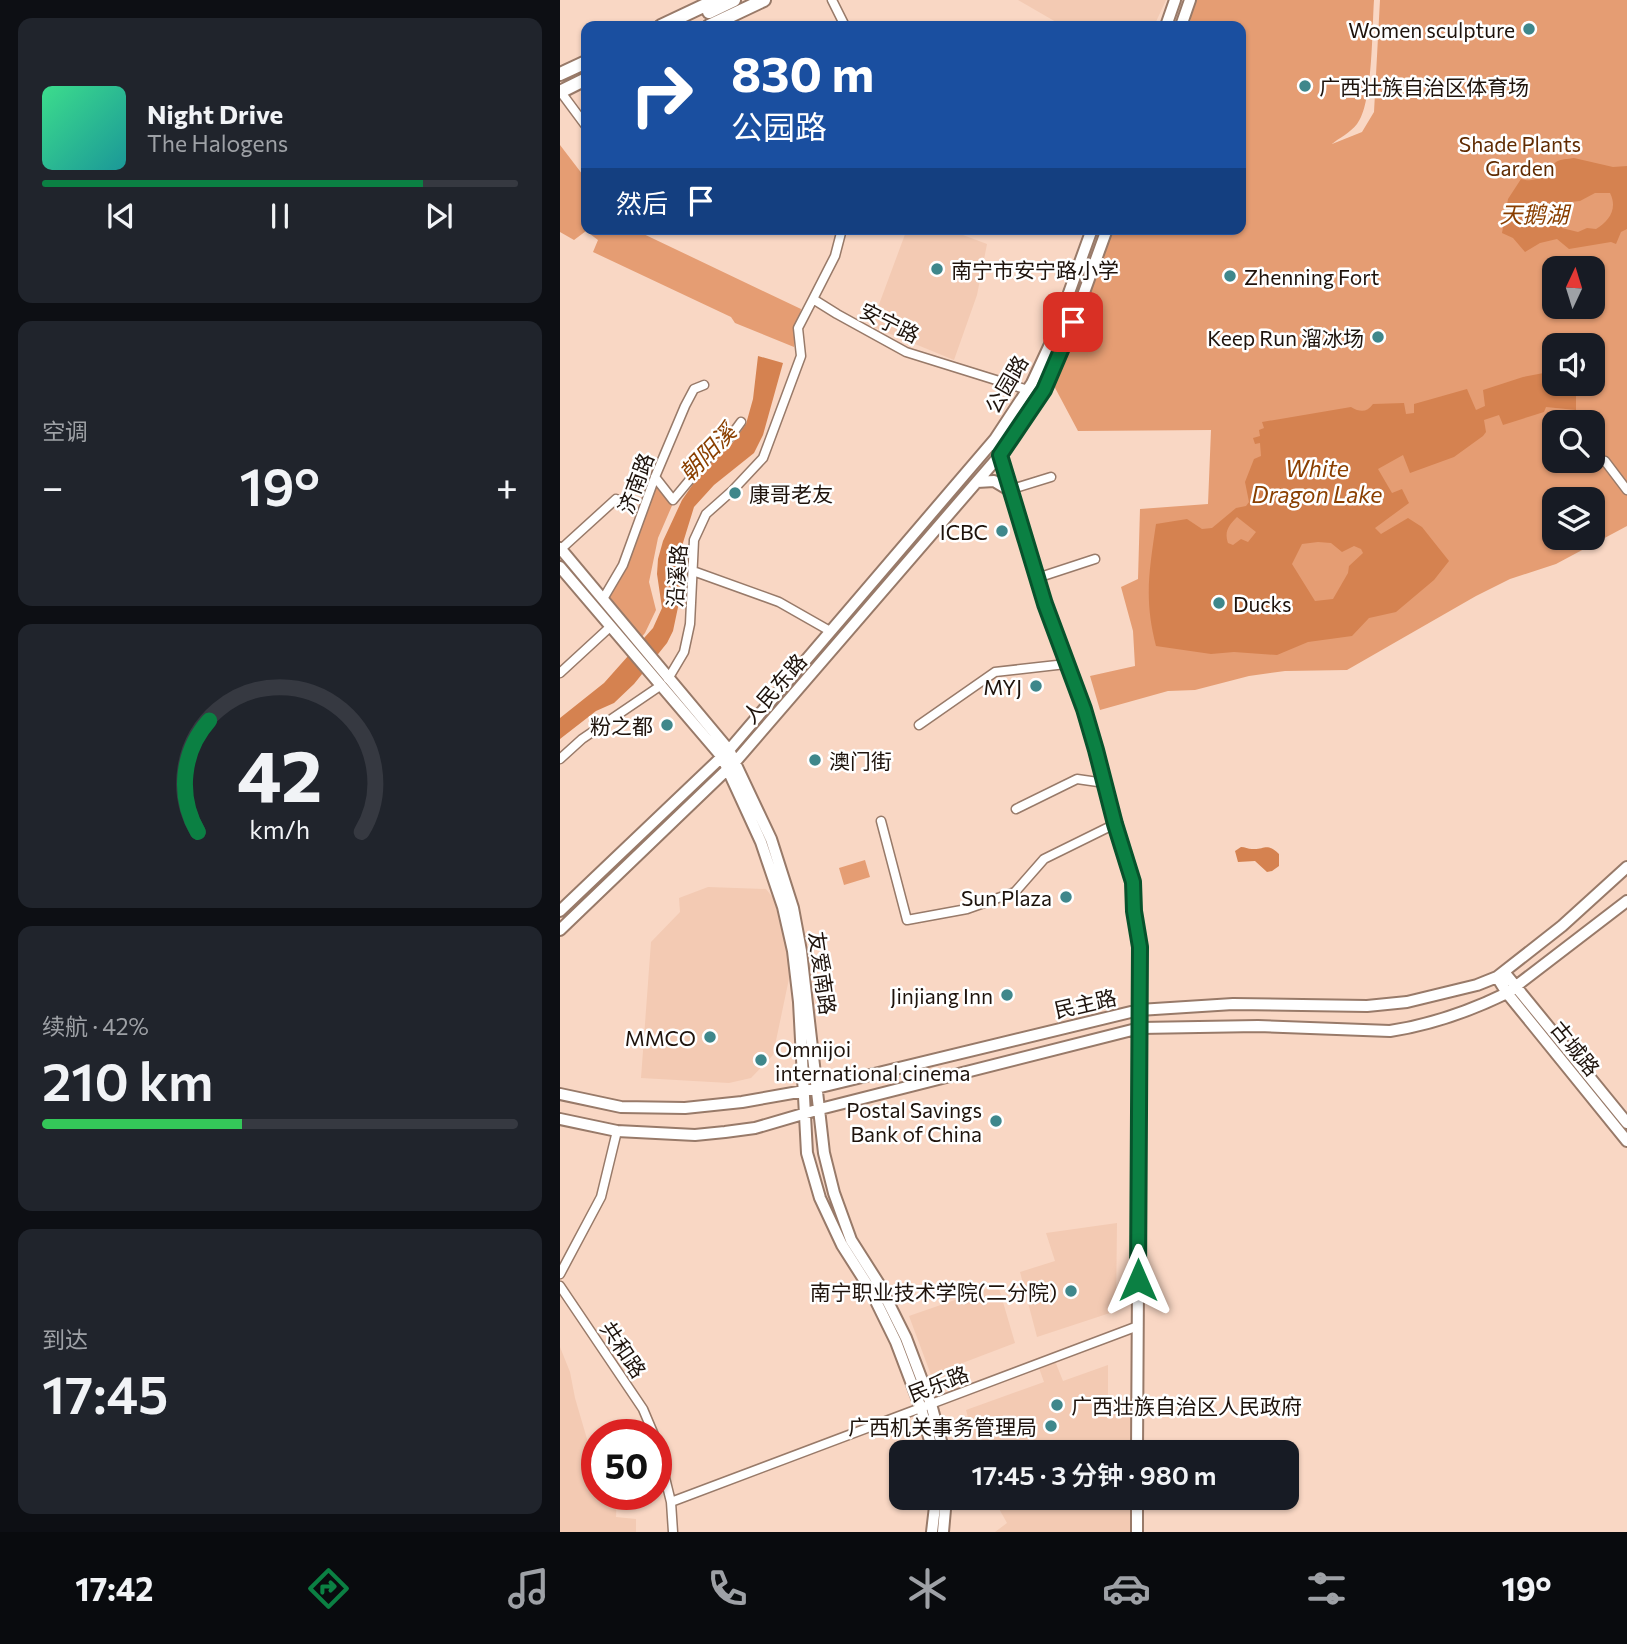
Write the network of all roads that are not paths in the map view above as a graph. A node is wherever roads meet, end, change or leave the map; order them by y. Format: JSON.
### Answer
{"nodes":[{"id":1,"x":716,"y":0,"type":"edge"},
{"id":2,"x":734,"y":0,"type":"edge"},
{"id":3,"x":752,"y":0,"type":"edge"},
{"id":4,"x":764,"y":0,"type":"edge"},
{"id":5,"x":832,"y":0,"type":"edge"},
{"id":6,"x":1175,"y":0,"type":"edge"},
{"id":7,"x":1190,"y":0,"type":"edge"},
{"id":8,"x":672,"y":21,"type":"edge"},
{"id":9,"x":690,"y":21,"type":"edge"},
{"id":10,"x":708,"y":21,"type":"edge"},
{"id":11,"x":720,"y":21,"type":"edge"},
{"id":12,"x":842,"y":21,"type":"edge"},
{"id":13,"x":1168,"y":21,"type":"edge"},
{"id":14,"x":1183,"y":21,"type":"edge"},
{"id":15,"x":581,"y":64,"type":"edge"},
{"id":16,"x":560,"y":74,"type":"edge"},
{"id":17,"x":581,"y":75,"type":"edge"},
{"id":18,"x":581,"y":82,"type":"edge"},
{"id":19,"x":581,"y":86,"type":"edge"},
{"id":20,"x":561,"y":92,"type":"edge"},
{"id":21,"x":581,"y":119,"type":"edge"},
{"id":22,"x":840,"y":235,"type":"edge"},
{"id":23,"x":1090,"y":235,"type":"edge"},
{"id":24,"x":1105,"y":235,"type":"edge"},
{"id":25,"x":813,"y":299,"type":"junction"},
{"id":26,"x":704,"y":385,"type":"dead end"},
{"id":27,"x":1028,"y":390,"type":"junction"},
{"id":28,"x":741,"y":422,"type":"dead end"},
{"id":29,"x":995,"y":439,"type":"junction"},
{"id":30,"x":1000,"y":455,"type":"junction"},
{"id":31,"x":1605,"y":461,"type":"dead end"},
{"id":32,"x":654,"y":477,"type":"junction"},
{"id":33,"x":1051,"y":477,"type":"dead end"},
{"id":34,"x":977,"y":482,"type":"junction"},
{"id":35,"x":1009,"y":490,"type":"junction"},
{"id":36,"x":1627,"y":490,"type":"edge"},
{"id":37,"x":617,"y":499,"type":"dead end"},
{"id":38,"x":561,"y":548,"type":"edge"},
{"id":39,"x":1095,"y":559,"type":"dead end"},
{"id":40,"x":560,"y":567,"type":"edge"},
{"id":41,"x":693,"y":570,"type":"junction"},
{"id":42,"x":1037,"y":578,"type":"junction"},
{"id":43,"x":603,"y":599,"type":"junction"},
{"id":44,"x":617,"y":629,"type":"junction"},
{"id":45,"x":830,"y":631,"type":"junction"},
{"id":46,"x":1066,"y":664,"type":"junction"},
{"id":47,"x":560,"y":673,"type":"edge"},
{"id":48,"x":662,"y":680,"type":"junction"},
{"id":49,"x":919,"y":725,"type":"dead end"},
{"id":50,"x":726,"y":753,"type":"junction"},
{"id":51,"x":560,"y":759,"type":"edge"},
{"id":52,"x":732,"y":765,"type":"junction"},
{"id":53,"x":1105,"y":783,"type":"junction"},
{"id":54,"x":1016,"y":809,"type":"dead end"},
{"id":55,"x":881,"y":821,"type":"dead end"},
{"id":56,"x":1115,"y":824,"type":"junction"},
{"id":57,"x":1627,"y":867,"type":"edge"},
{"id":58,"x":1627,"y":901,"type":"edge"},
{"id":59,"x":560,"y":911,"type":"edge"},
{"id":60,"x":560,"y":930,"type":"edge"},
{"id":61,"x":1501,"y":974,"type":"junction"},
{"id":62,"x":1511,"y":990,"type":"junction"},
{"id":63,"x":1139,"y":1010,"type":"junction"},
{"id":64,"x":1140,"y":1028,"type":"junction"},
{"id":65,"x":818,"y":1087,"type":"junction"},
{"id":66,"x":804,"y":1091,"type":"junction"},
{"id":67,"x":560,"y":1094,"type":"edge"},
{"id":68,"x":820,"y":1109,"type":"junction"},
{"id":69,"x":804,"y":1114,"type":"junction"},
{"id":70,"x":560,"y":1119,"type":"edge"},
{"id":71,"x":1627,"y":1123,"type":"edge"},
{"id":72,"x":617,"y":1131,"type":"junction"},
{"id":73,"x":1627,"y":1141,"type":"edge"},
{"id":74,"x":560,"y":1274,"type":"edge"},
{"id":75,"x":560,"y":1286,"type":"edge"},
{"id":76,"x":1138,"y":1326,"type":"junction"},
{"id":77,"x":926,"y":1406,"type":"junction"},
{"id":78,"x":647,"y":1419,"type":"edge"},
{"id":79,"x":931,"y":1440,"type":"edge"},
{"id":80,"x":939,"y":1440,"type":"edge"},
{"id":81,"x":1138,"y":1440,"type":"edge"},
{"id":82,"x":672,"y":1502,"type":"edge"},
{"id":83,"x":672,"y":1510,"type":"edge"},
{"id":84,"x":935,"y":1510,"type":"edge"},
{"id":85,"x":946,"y":1510,"type":"edge"},
{"id":86,"x":1137,"y":1510,"type":"edge"},
{"id":87,"x":673,"y":1532,"type":"edge"},
{"id":88,"x":932,"y":1532,"type":"edge"},
{"id":89,"x":943,"y":1532,"type":"edge"},
{"id":90,"x":1137,"y":1532,"type":"edge"}],
"edges":[{"from":1,"to":8,"type":"highway"},
{"from":2,"to":9,"type":"highway"},
{"from":3,"to":10,"type":"highway"},
{"from":4,"to":11,"type":"highway"},
{"from":5,"to":12,"type":"street"},
{"from":6,"to":13,"type":"main road"},
{"from":7,"to":14,"type":"main road"},
{"from":15,"to":16,"type":"highway"},
{"from":17,"to":20,"type":"highway"},
{"from":18,"to":20,"type":"highway"},
{"from":19,"to":20,"type":"highway"},
{"from":20,"to":21,"type":"street"},
{"from":22,"to":25,"type":"street"},
{"from":23,"to":27,"type":"main road","name":"公园路"},
{"from":24,"to":30,"type":"main road","name":"公园路"},
{"from":25,"to":27,"type":"street","name":"安宁路"},
{"from":25,"to":41,"type":"street","name":"沿溪路"},
{"from":26,"to":32,"type":"street","name":"济南路"},
{"from":27,"to":29,"type":"main road","name":"公园路"},
{"from":28,"to":32,"type":"street"},
{"from":29,"to":30,"type":"main road"},
{"from":29,"to":45,"type":"main road","name":"人民东路"},
{"from":30,"to":34,"type":"main road","name":"人民东路"},
{"from":30,"to":35,"type":"main road"},
{"from":31,"to":36,"type":"street"},
{"from":32,"to":43,"type":"street","name":"济南路"},
{"from":33,"to":35,"type":"street"},
{"from":34,"to":35,"type":"main road"},
{"from":34,"to":52,"type":"main road","name":"人民东路"},
{"from":35,"to":42,"type":"main road"},
{"from":37,"to":38,"type":"street"},
{"from":38,"to":43,"type":"main road","name":"友爱南路"},
{"from":39,"to":42,"type":"street"},
{"from":40,"to":44,"type":"main road","name":"友爱南路"},
{"from":41,"to":45,"type":"street"},
{"from":41,"to":48,"type":"street","name":"沿溪路"},
{"from":42,"to":46,"type":"main road"},
{"from":43,"to":44,"type":"main road","name":"友爱南路"},
{"from":44,"to":47,"type":"street"},
{"from":44,"to":48,"type":"main road","name":"友爱南路"},
{"from":45,"to":50,"type":"main road","name":"人民东路"},
{"from":46,"to":49,"type":"street"},
{"from":46,"to":53,"type":"main road"},
{"from":48,"to":50,"type":"main road","name":"友爱南路"},
{"from":48,"to":51,"type":"street"},
{"from":50,"to":52,"type":"main road","name":"友爱南路"},
{"from":50,"to":59,"type":"main road","name":"人民东路"},
{"from":52,"to":60,"type":"main road","name":"人民东路"},
{"from":52,"to":65,"type":"main road","name":"友爱南路"},
{"from":52,"to":66,"type":"main road","name":"友爱南路"},
{"from":53,"to":54,"type":"street"},
{"from":53,"to":56,"type":"main road"},
{"from":55,"to":56,"type":"street"},
{"from":56,"to":63,"type":"main road"},
{"from":57,"to":61,"type":"main road","name":"民主路"},
{"from":58,"to":62,"type":"main road","name":"民主路"},
{"from":61,"to":62,"type":"main road","name":"古城路"},
{"from":61,"to":63,"type":"main road","name":"民主路"},
{"from":62,"to":64,"type":"main road","name":"民主路"},
{"from":62,"to":71,"type":"main road","name":"古城路"},
{"from":62,"to":73,"type":"main road","name":"古城路"},
{"from":63,"to":64,"type":"main road"},
{"from":63,"to":65,"type":"main road","name":"民主路"},
{"from":64,"to":68,"type":"main road","name":"民主路"},
{"from":64,"to":76,"type":"main road"},
{"from":65,"to":66,"type":"main road","name":"民主路"},
{"from":65,"to":68,"type":"main road","name":"友爱南路"},
{"from":66,"to":67,"type":"main road","name":"民主路"},
{"from":66,"to":69,"type":"main road","name":"友爱南路"},
{"from":68,"to":69,"type":"main road","name":"民主路"},
{"from":68,"to":77,"type":"main road","name":"友爱南路"},
{"from":69,"to":72,"type":"main road","name":"民主路"},
{"from":69,"to":77,"type":"main road","name":"友爱南路"},
{"from":70,"to":72,"type":"main road","name":"民主路"},
{"from":72,"to":74,"type":"street"},
{"from":75,"to":78,"type":"street","name":"共和路"},
{"from":76,"to":77,"type":"street","name":"民乐路"},
{"from":76,"to":81,"type":"main road"},
{"from":77,"to":79,"type":"main road","name":"友爱南路"},
{"from":77,"to":80,"type":"main road","name":"友爱南路"},
{"from":77,"to":82,"type":"street","name":"民乐路"},
{"from":83,"to":87,"type":"street"},
{"from":84,"to":88,"type":"main road"},
{"from":85,"to":89,"type":"main road"},
{"from":86,"to":90,"type":"main road"}]}
